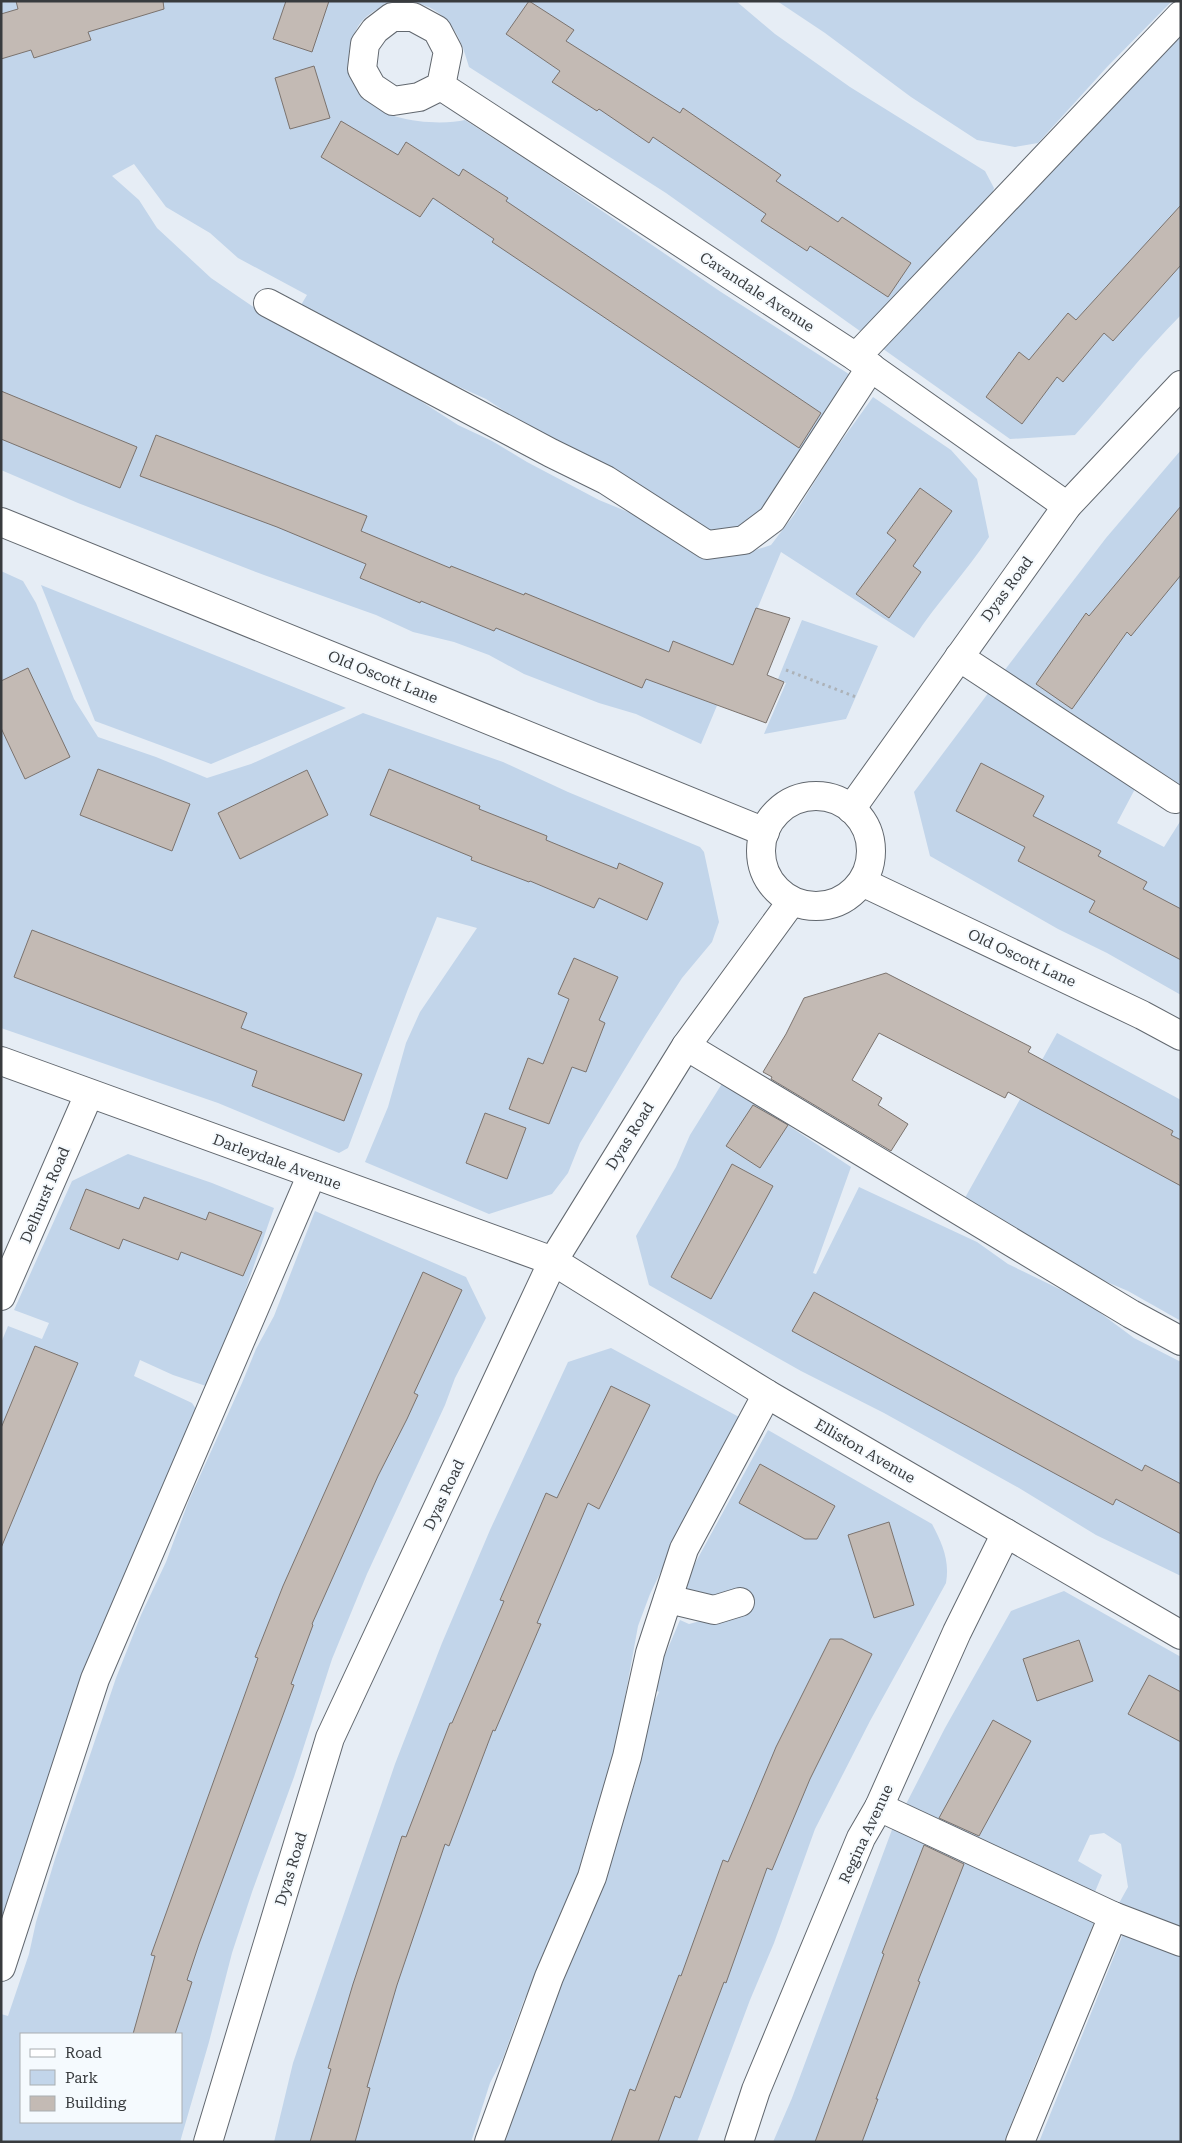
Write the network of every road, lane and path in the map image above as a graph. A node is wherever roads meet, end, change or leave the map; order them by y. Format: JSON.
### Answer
{"nodes":[{"id":1,"x":1181,"y":15,"type":"edge"},
{"id":2,"x":441,"y":86,"type":"dead end"},
{"id":3,"x":268,"y":303,"type":"dead end"},
{"id":4,"x":864,"y":362,"type":"junction"},
{"id":5,"x":1181,"y":385,"type":"edge"},
{"id":6,"x":1067,"y":506,"type":"junction"},
{"id":7,"x":1,"y":522,"type":"edge"},
{"id":8,"x":959,"y":657,"type":"junction"},
{"id":9,"x":786,"y":670,"type":"dead end"},
{"id":10,"x":856,"y":697,"type":"dead end"},
{"id":11,"x":1175,"y":799,"type":"dead end"},
{"id":12,"x":851,"y":809,"type":"junction"},
{"id":13,"x":765,"y":832,"type":"junction"},
{"id":14,"x":862,"y":882,"type":"junction"},
{"id":15,"x":792,"y":901,"type":"junction"},
{"id":16,"x":1181,"y":1036,"type":"edge"},
{"id":17,"x":686,"y":1046,"type":"junction"},
{"id":18,"x":1,"y":1061,"type":"edge"},
{"id":19,"x":89,"y":1094,"type":"junction"},
{"id":20,"x":312,"y":1174,"type":"junction"},
{"id":21,"x":552,"y":1261,"type":"junction"},
{"id":22,"x":1,"y":1296,"type":"edge"},
{"id":23,"x":1181,"y":1341,"type":"edge"},
{"id":24,"x":767,"y":1394,"type":"junction"},
{"id":25,"x":1006,"y":1533,"type":"junction"},
{"id":26,"x":668,"y":1599,"type":"junction"},
{"id":27,"x":740,"y":1602,"type":"dead end"},
{"id":28,"x":1181,"y":1636,"type":"edge"},
{"id":29,"x":879,"y":1808,"type":"junction"},
{"id":30,"x":1113,"y":1916,"type":"junction"},
{"id":31,"x":1181,"y":1942,"type":"edge"},
{"id":32,"x":1,"y":1967,"type":"edge"},
{"id":33,"x":208,"y":2142,"type":"edge"},
{"id":34,"x":489,"y":2142,"type":"edge"},
{"id":35,"x":739,"y":2142,"type":"edge"},
{"id":36,"x":1020,"y":2142,"type":"edge"}],
"edges":[{"from":1,"to":4,"type":"street"},
{"from":2,"to":4,"type":"street","name":"Cavandale Avenue"},
{"from":3,"to":4,"type":"street"},
{"from":4,"to":6,"type":"street","name":"Cavandale Avenue"},
{"from":5,"to":6,"type":"street","name":"Dyas Road"},
{"from":6,"to":8,"type":"street","name":"Dyas Road"},
{"from":7,"to":13,"type":"street","name":"Old Oscott Lane"},
{"from":8,"to":11,"type":"street"},
{"from":8,"to":12,"type":"street","name":"Dyas Road"},
{"from":9,"to":10,"type":"path"},
{"from":12,"to":13,"type":"street"},
{"from":12,"to":14,"type":"street"},
{"from":13,"to":15,"type":"street"},
{"from":14,"to":15,"type":"street"},
{"from":14,"to":16,"type":"street","name":"Old Oscott Lane"},
{"from":15,"to":17,"type":"street","name":"Dyas Road"},
{"from":17,"to":21,"type":"street","name":"Dyas Road"},
{"from":17,"to":23,"type":"street"},
{"from":18,"to":19,"type":"street","name":"Darleydale Avenue"},
{"from":19,"to":20,"type":"street","name":"Darleydale Avenue"},
{"from":19,"to":22,"type":"street","name":"Delhurst Road"},
{"from":20,"to":21,"type":"street","name":"Darleydale Avenue"},
{"from":20,"to":32,"type":"street"},
{"from":21,"to":24,"type":"street","name":"Elliston Avenue"},
{"from":21,"to":33,"type":"street","name":"Dyas Road"},
{"from":24,"to":25,"type":"street","name":"Elliston Avenue"},
{"from":24,"to":26,"type":"street"},
{"from":25,"to":28,"type":"street","name":"Elliston Avenue"},
{"from":25,"to":29,"type":"street","name":"Regina Avenue"},
{"from":26,"to":27,"type":"street"},
{"from":26,"to":34,"type":"street"},
{"from":29,"to":30,"type":"street"},
{"from":29,"to":35,"type":"street","name":"Regina Avenue"},
{"from":30,"to":31,"type":"street"},
{"from":30,"to":36,"type":"street"}]}
